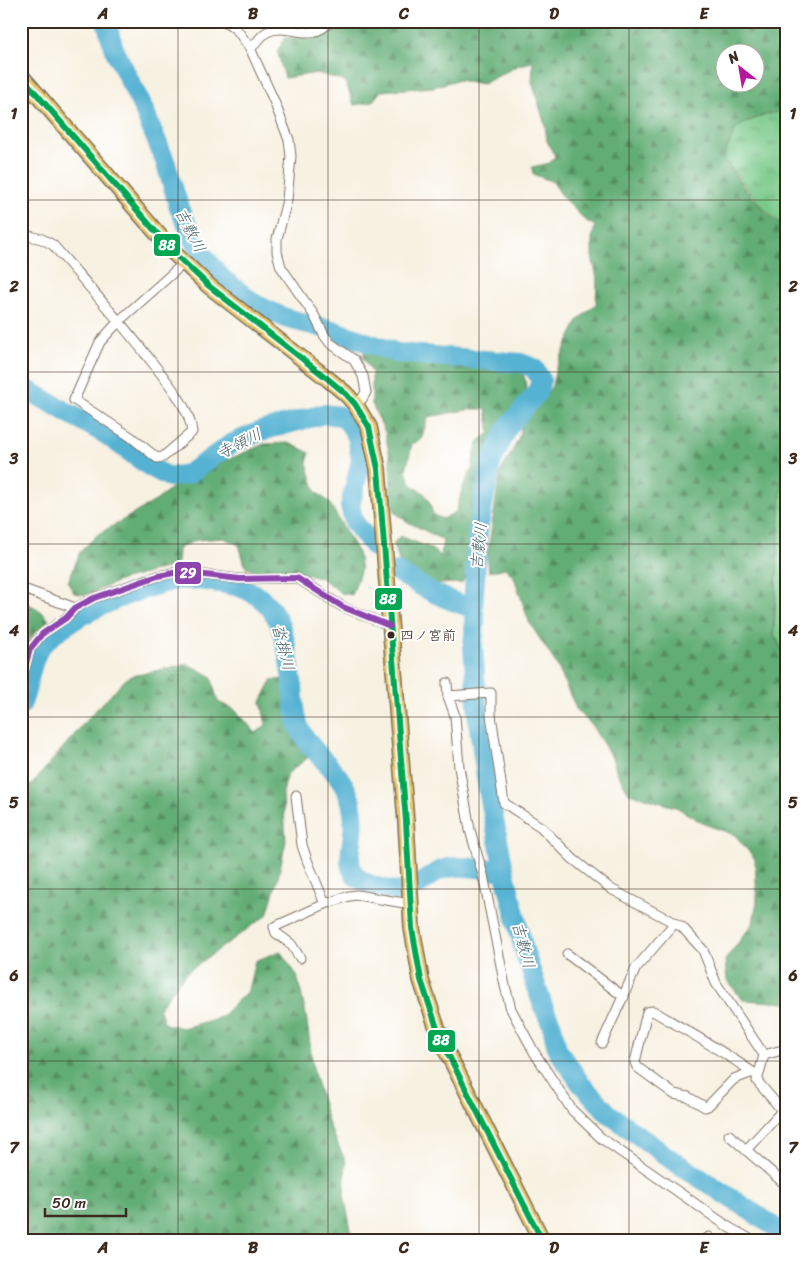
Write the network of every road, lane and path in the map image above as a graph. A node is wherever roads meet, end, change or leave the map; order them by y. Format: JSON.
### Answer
{"nodes":[{"id":1,"x":225,"y":21,"type":"edge"},
{"id":2,"x":330,"y":21,"type":"edge"},
{"id":3,"x":250,"y":48,"type":"junction"},
{"id":4,"x":21,"y":76,"type":"edge"},
{"id":5,"x":21,"y":234,"type":"edge"},
{"id":6,"x":184,"y":263,"type":"junction"},
{"id":7,"x":119,"y":321,"type":"junction"},
{"id":8,"x":355,"y":404,"type":"junction"},
{"id":9,"x":21,"y":588,"type":"edge"},
{"id":10,"x":75,"y":608,"type":"junction"},
{"id":11,"x":390,"y":626,"type":"junction"},
{"id":12,"x":21,"y":681,"type":"edge"},
{"id":13,"x":447,"y":683,"type":"dead end"},
{"id":14,"x":448,"y":696,"type":"junction"},
{"id":15,"x":296,"y":796,"type":"dead end"},
{"id":16,"x":325,"y":904,"type":"junction"},
{"id":17,"x":410,"y":904,"type":"junction"},
{"id":18,"x":674,"y":924,"type":"junction"},
{"id":19,"x":567,"y":954,"type":"dead end"},
{"id":20,"x":300,"y":958,"type":"dead end"},
{"id":21,"x":624,"y":997,"type":"junction"},
{"id":22,"x":602,"y":1043,"type":"dead end"},
{"id":23,"x":786,"y":1049,"type":"edge"},
{"id":24,"x":764,"y":1056,"type":"junction"},
{"id":25,"x":756,"y":1074,"type":"junction"},
{"id":26,"x":784,"y":1113,"type":"edge"},
{"id":27,"x":729,"y":1135,"type":"dead end"},
{"id":28,"x":746,"y":1150,"type":"junction"},
{"id":29,"x":786,"y":1185,"type":"edge"},
{"id":30,"x":542,"y":1240,"type":"edge"},
{"id":31,"x":752,"y":1240,"type":"edge"}],
"edges":[{"from":1,"to":3,"type":"street"},
{"from":2,"to":3,"type":"street"},
{"from":3,"to":8,"type":"street"},
{"from":4,"to":6,"type":"highway"},
{"from":5,"to":7,"type":"street"},
{"from":6,"to":7,"type":"street"},
{"from":6,"to":8,"type":"highway"},
{"from":7,"to":7,"type":"street"},
{"from":8,"to":11,"type":"highway"},
{"from":9,"to":10,"type":"street"},
{"from":10,"to":11,"type":"street"},
{"from":10,"to":12,"type":"street"},
{"from":11,"to":17,"type":"highway"},
{"from":13,"to":14,"type":"street"},
{"from":14,"to":18,"type":"street"},
{"from":14,"to":31,"type":"street"},
{"from":15,"to":16,"type":"street"},
{"from":16,"to":17,"type":"street"},
{"from":16,"to":20,"type":"street"},
{"from":17,"to":30,"type":"highway"},
{"from":18,"to":21,"type":"street"},
{"from":18,"to":24,"type":"street"},
{"from":19,"to":21,"type":"street"},
{"from":21,"to":22,"type":"street"},
{"from":23,"to":24,"type":"street"},
{"from":24,"to":25,"type":"street"},
{"from":25,"to":25,"type":"street"},
{"from":25,"to":26,"type":"street"},
{"from":26,"to":28,"type":"street"},
{"from":27,"to":28,"type":"street"},
{"from":28,"to":29,"type":"street"}]}
